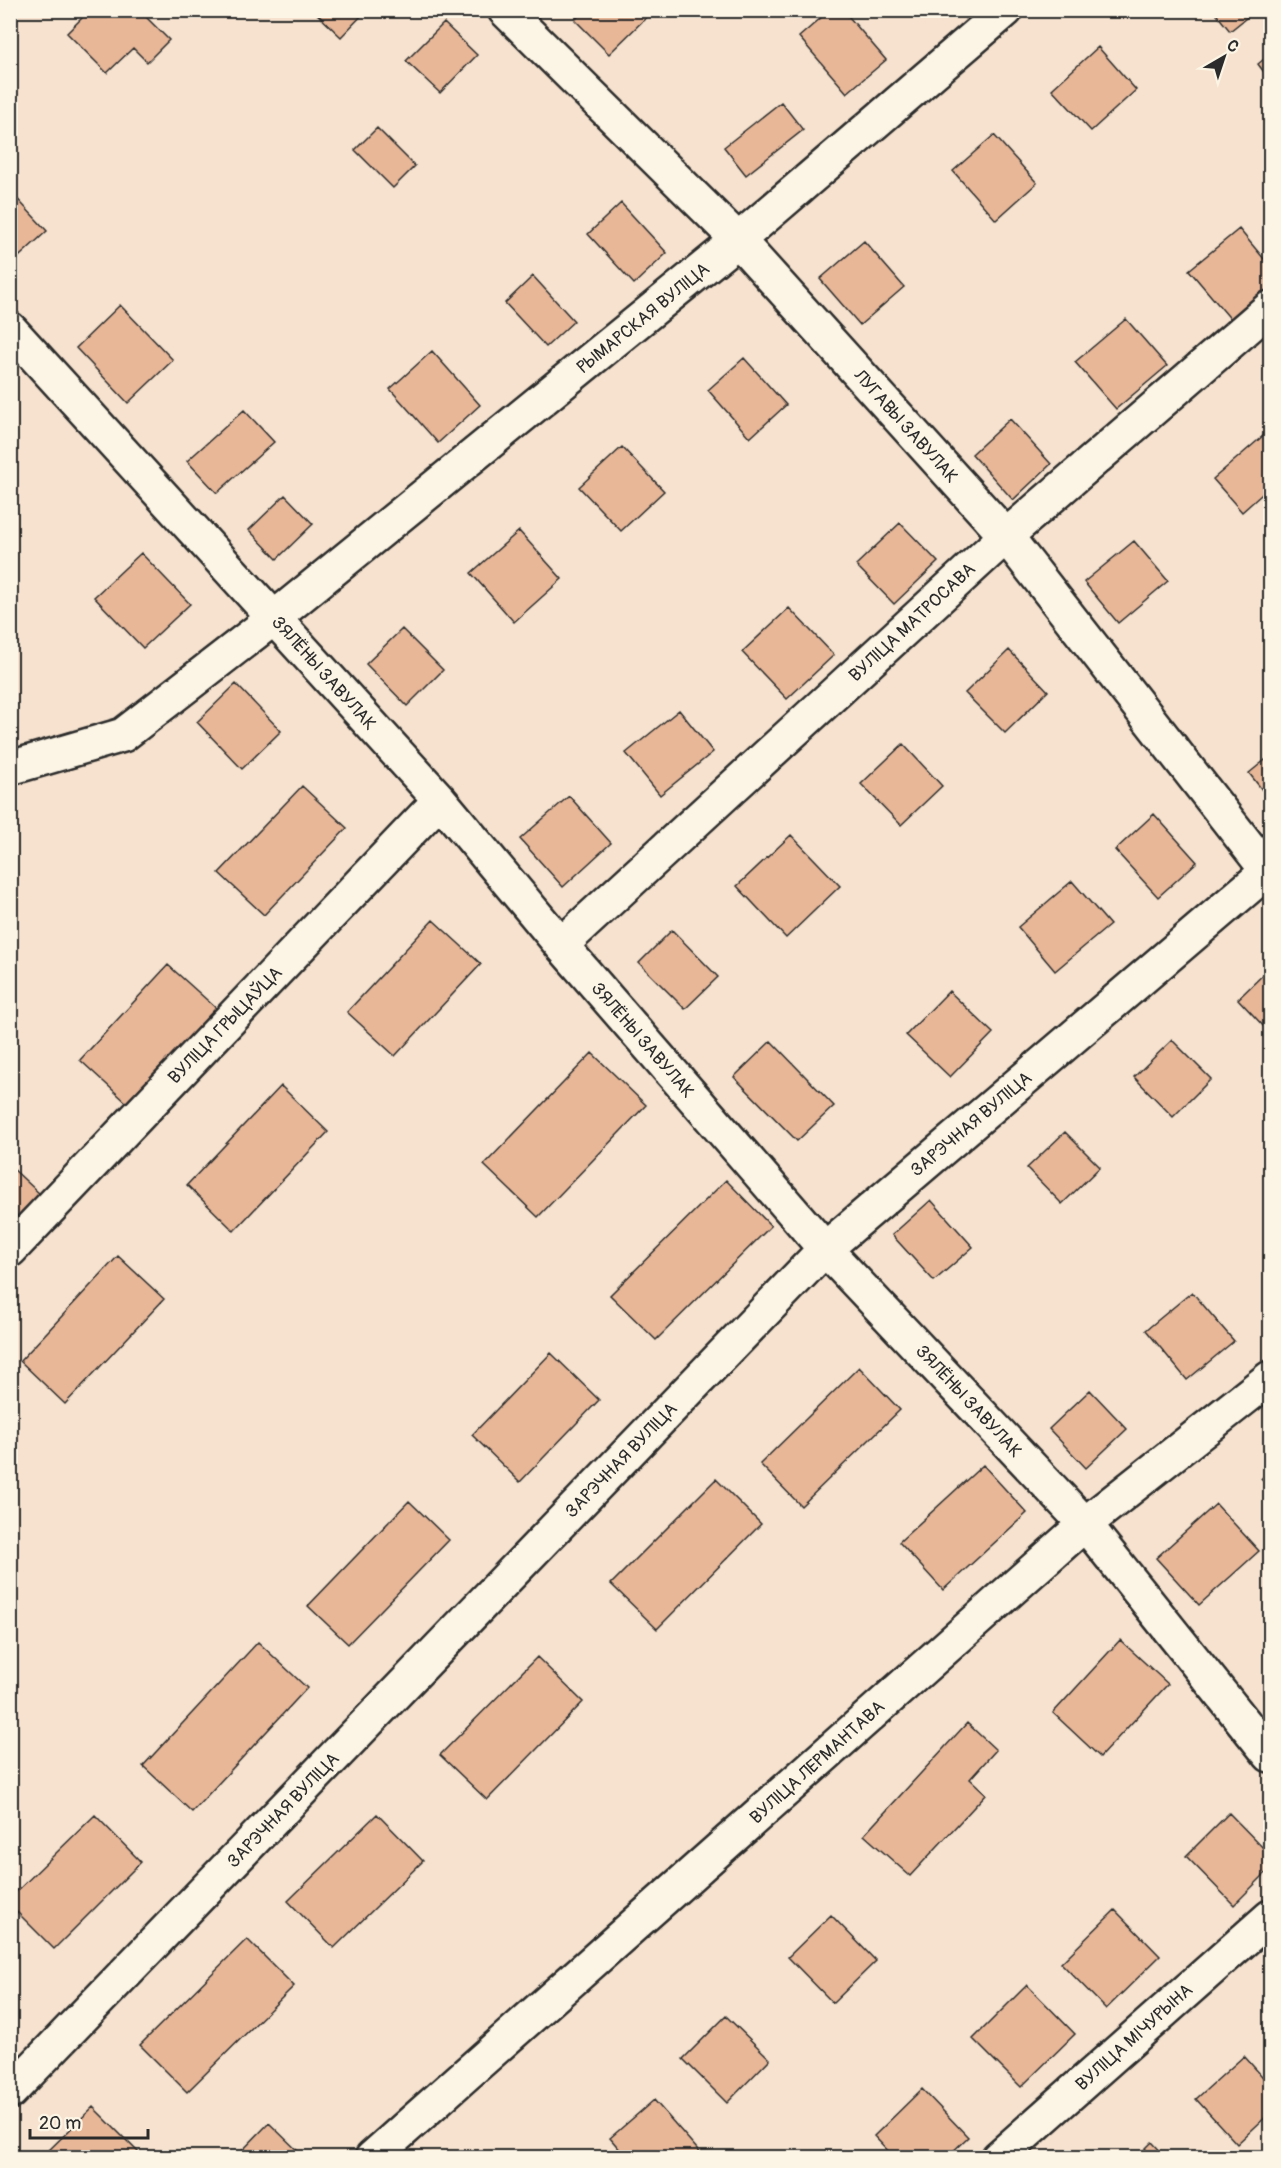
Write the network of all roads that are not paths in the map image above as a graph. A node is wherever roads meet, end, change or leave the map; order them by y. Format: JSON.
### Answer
{"nodes":[{"id":1,"x":505,"y":10,"type":"edge"},
{"id":2,"x":1006,"y":10,"type":"edge"},
{"id":3,"x":738,"y":240,"type":"junction"},
{"id":4,"x":1270,"y":308,"type":"edge"},
{"id":5,"x":10,"y":329,"type":"edge"},
{"id":6,"x":1006,"y":536,"type":"junction"},
{"id":7,"x":274,"y":618,"type":"junction"},
{"id":8,"x":10,"y":768,"type":"edge"},
{"id":9,"x":440,"y":800,"type":"junction"},
{"id":10,"x":1270,"y":872,"type":"edge"},
{"id":11,"x":561,"y":945,"type":"junction"},
{"id":12,"x":825,"y":1249,"type":"junction"},
{"id":13,"x":10,"y":1250,"type":"edge"},
{"id":14,"x":1270,"y":1378,"type":"edge"},
{"id":15,"x":1084,"y":1524,"type":"junction"},
{"id":16,"x":1270,"y":1755,"type":"edge"},
{"id":17,"x":1270,"y":1917,"type":"edge"},
{"id":18,"x":10,"y":2092,"type":"edge"},
{"id":19,"x":372,"y":2157,"type":"edge"},
{"id":20,"x":999,"y":2157,"type":"edge"}],
"edges":[{"from":1,"to":3,"type":"street","name":"ЛУГАВЫ ЗАВУЛАК"},
{"from":2,"to":3,"type":"street","name":"РЫМАРСКАЯ ВУЛІЦА"},
{"from":3,"to":6,"type":"street","name":"ЛУГАВЫ ЗАВУЛАК"},
{"from":3,"to":7,"type":"street","name":"РЫМАРСКАЯ ВУЛІЦА"},
{"from":4,"to":6,"type":"street","name":"ВУЛІЦА МАТРОСАВА"},
{"from":5,"to":7,"type":"street","name":"ЗЯЛЁНЫ ЗАВУЛАК"},
{"from":6,"to":10,"type":"street","name":"ЛУГАВЫ ЗАВУЛАК"},
{"from":6,"to":11,"type":"street","name":"ВУЛІЦА МАТРОСАВА"},
{"from":7,"to":8,"type":"street","name":"РЫМАРСКАЯ ВУЛІЦА"},
{"from":7,"to":9,"type":"street","name":"ЗЯЛЁНЫ ЗАВУЛАК"},
{"from":9,"to":11,"type":"street","name":"ЗЯЛЁНЫ ЗАВУЛАК"},
{"from":9,"to":13,"type":"street","name":"ВУЛІЦА ГРЫЦАЎЦА"},
{"from":10,"to":12,"type":"street","name":"ЗАРЭЧНАЯ ВУЛІЦА"},
{"from":11,"to":12,"type":"street","name":"ЗЯЛЁНЫ ЗАВУЛАК"},
{"from":12,"to":15,"type":"street","name":"ЗЯЛЁНЫ ЗАВУЛАК"},
{"from":12,"to":18,"type":"street","name":"ЗАРЭЧНАЯ ВУЛІЦА"},
{"from":14,"to":15,"type":"street","name":"ВУЛІЦА ЛЕРМАНТАВА"},
{"from":15,"to":16,"type":"street","name":"ЗЯЛЁНЫ ЗАВУЛАК"},
{"from":15,"to":19,"type":"street","name":"ВУЛІЦА ЛЕРМАНТАВА"},
{"from":17,"to":20,"type":"street","name":"ВУЛІЦА МІЧУРЫНА"}]}
